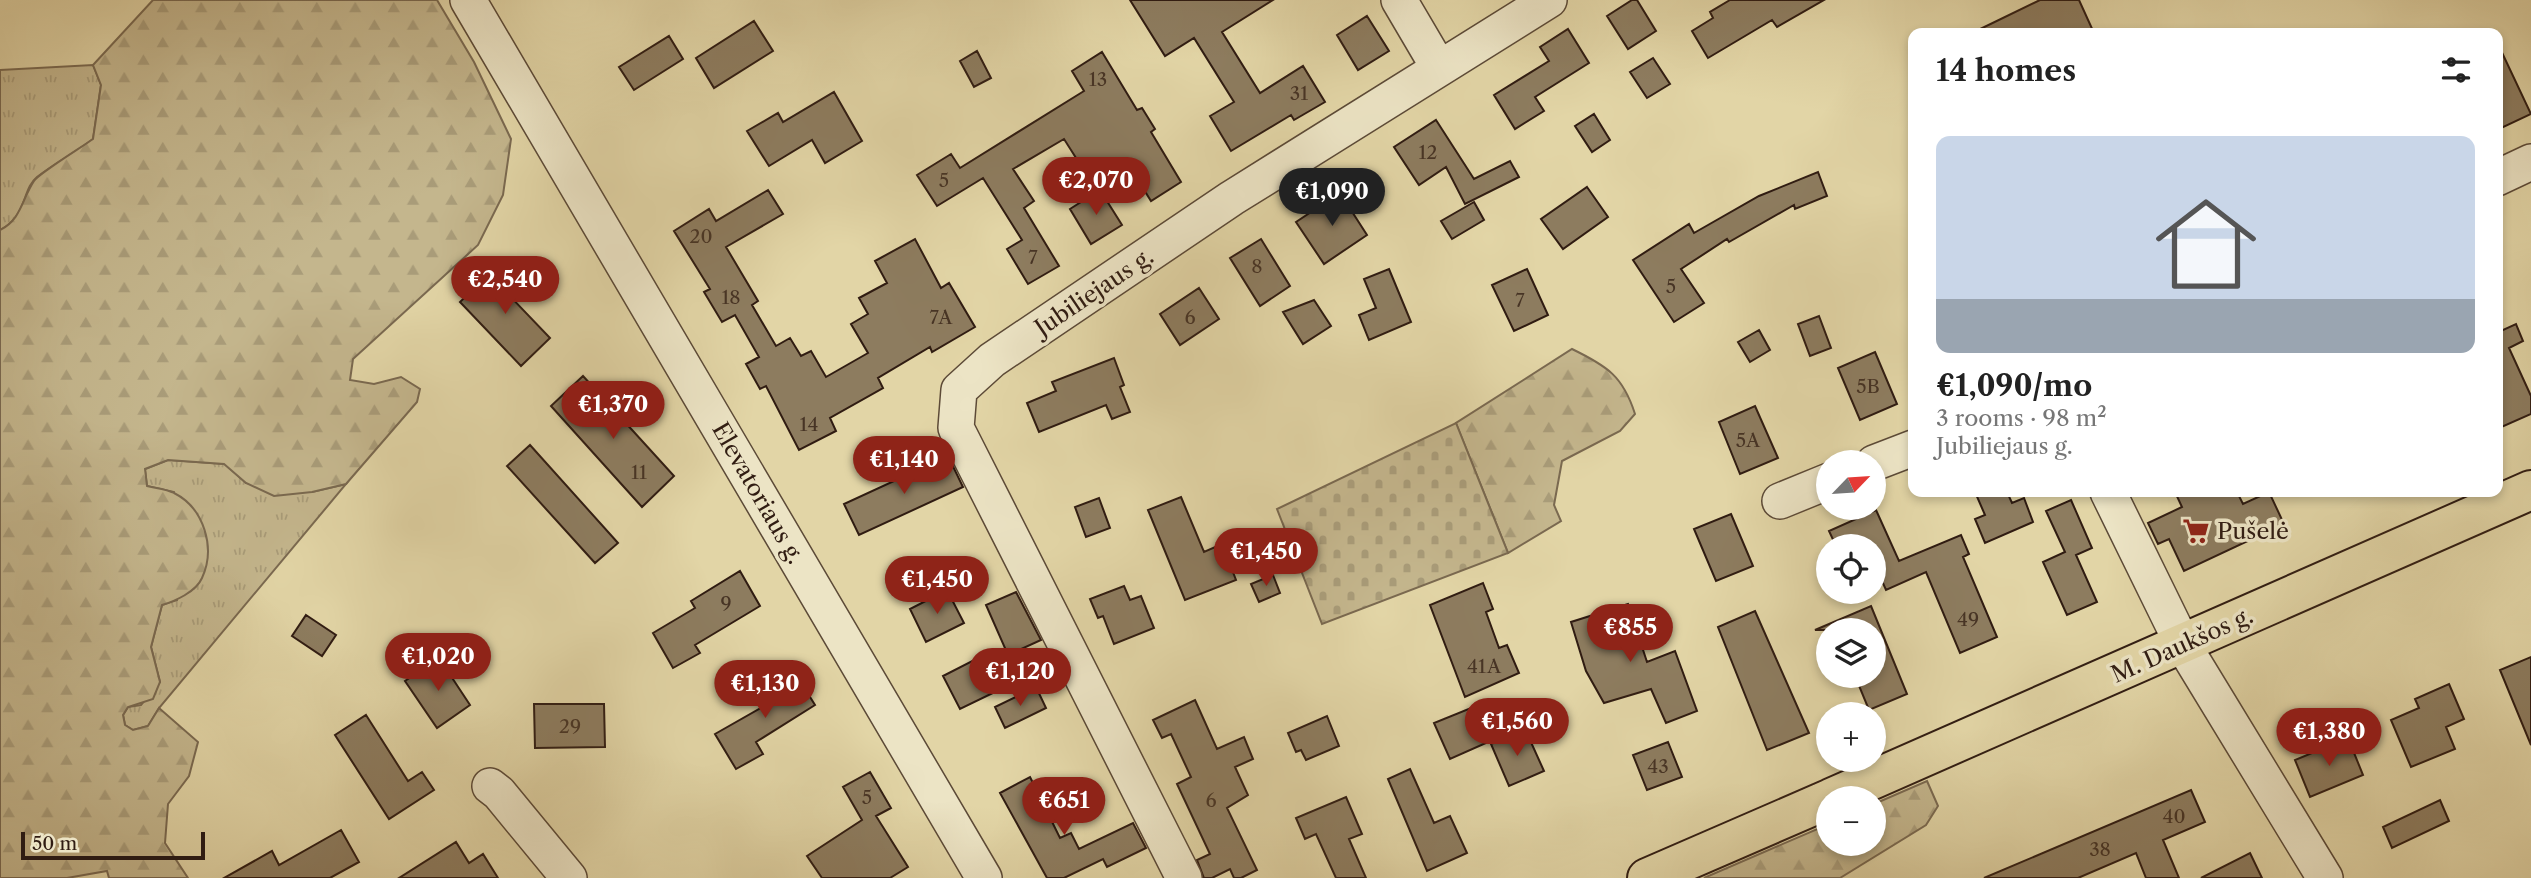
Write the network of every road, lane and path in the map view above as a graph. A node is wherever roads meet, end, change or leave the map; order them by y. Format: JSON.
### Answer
{"nodes":[{"id":1,"x":468,"y":0,"type":"edge"},
{"id":2,"x":1399,"y":0,"type":"edge"},
{"id":3,"x":1549,"y":0,"type":"edge"},
{"id":4,"x":1439,"y":68,"type":"junction"},
{"id":5,"x":2531,"y":162,"type":"edge"},
{"id":6,"x":2503,"y":175,"type":"edge"},
{"id":7,"x":1908,"y":449,"type":"edge"},
{"id":8,"x":1886,"y":458,"type":"edge"},
{"id":9,"x":1816,"y":486,"type":"edge"},
{"id":10,"x":2531,"y":490,"type":"edge"},
{"id":11,"x":2110,"y":497,"type":"edge"},
{"id":12,"x":1780,"y":501,"type":"dead end"},
{"id":13,"x":2183,"y":645,"type":"junction"},
{"id":14,"x":490,"y":786,"type":"dead end"},
{"id":15,"x":1860,"y":786,"type":"edge"},
{"id":16,"x":1816,"y":805,"type":"edge"},
{"id":17,"x":569,"y":878,"type":"edge"},
{"id":18,"x":984,"y":878,"type":"edge"},
{"id":19,"x":1184,"y":878,"type":"edge"},
{"id":20,"x":1647,"y":878,"type":"edge"},
{"id":21,"x":2325,"y":878,"type":"edge"}],
"edges":[{"from":1,"to":18,"type":"street","name":"Elevatoriaus g."},
{"from":2,"to":4,"type":"street"},
{"from":3,"to":4,"type":"street","name":"Jubiliejaus g."},
{"from":4,"to":19,"type":"street","name":"Jubiliejaus g."},
{"from":5,"to":6,"type":"street"},
{"from":7,"to":8,"type":"street"},
{"from":9,"to":12,"type":"street"},
{"from":10,"to":13,"type":"main road","name":"M. Daukšos g."},
{"from":11,"to":13,"type":"street"},
{"from":13,"to":15,"type":"main road","name":"M. Daukšos g."},
{"from":13,"to":21,"type":"street"},
{"from":14,"to":17,"type":"street"},
{"from":16,"to":20,"type":"main road","name":"M. Daukšos g."}]}
